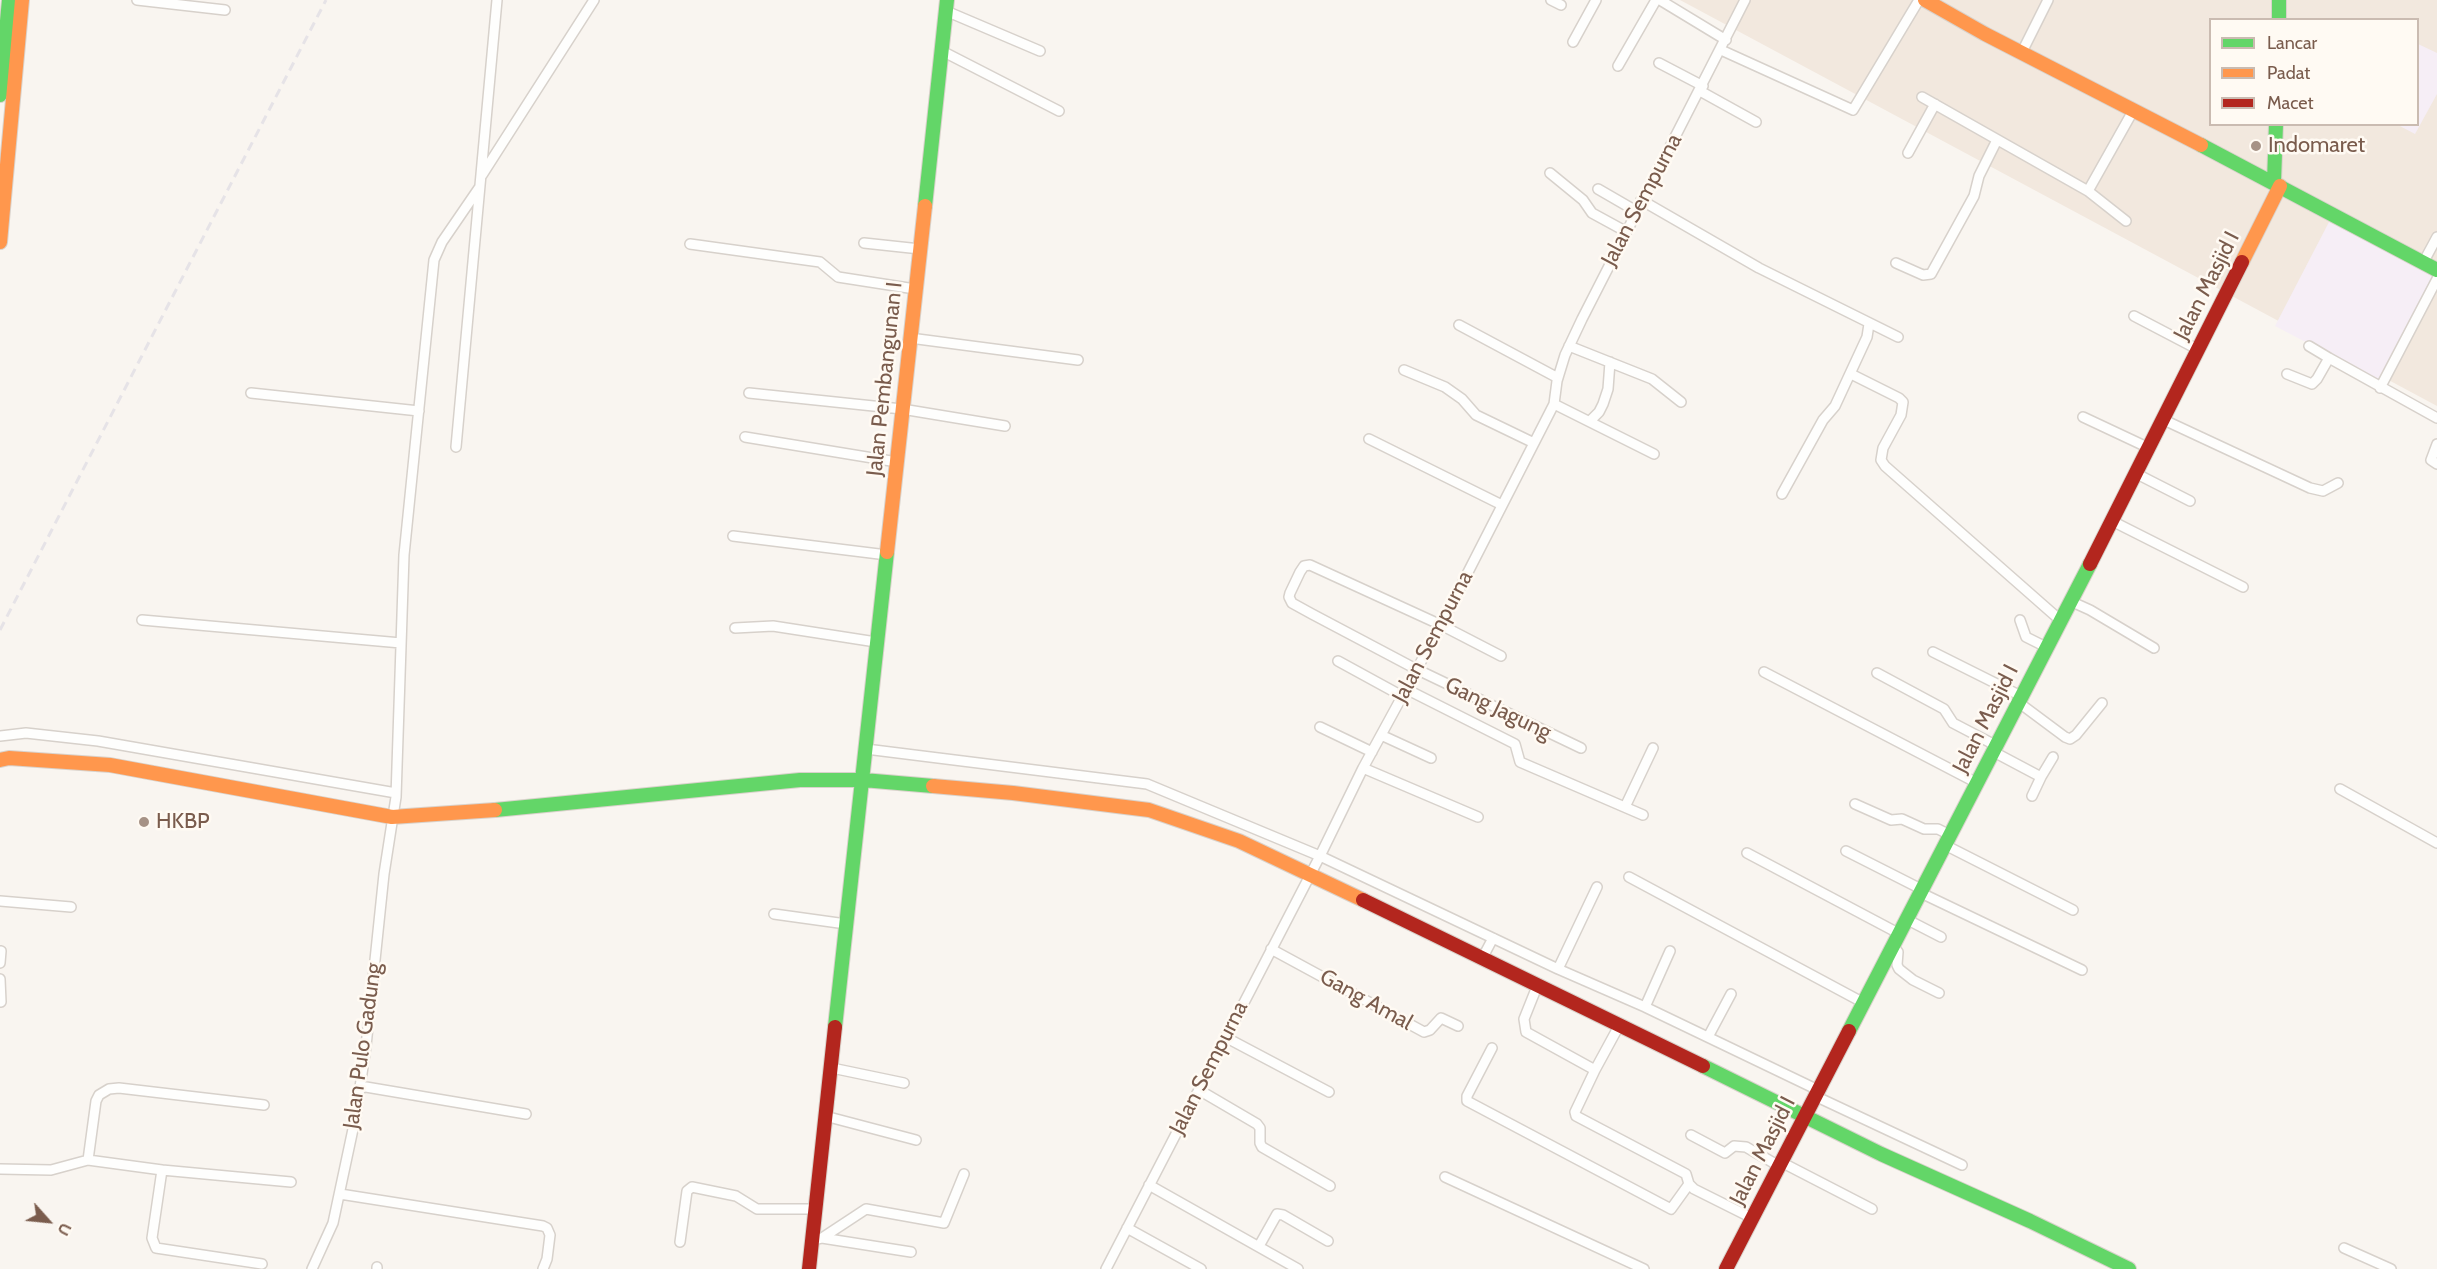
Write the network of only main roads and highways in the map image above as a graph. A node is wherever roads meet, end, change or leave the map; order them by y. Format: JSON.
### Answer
{"nodes":[{"id":1,"x":9,"y":0,"type":"edge"},
{"id":2,"x":22,"y":0,"type":"edge"},
{"id":3,"x":1925,"y":0,"type":"edge"},
{"id":4,"x":2279,"y":0,"type":"edge"},
{"id":5,"x":947,"y":6,"type":"edge"},
{"id":6,"x":2278,"y":18,"type":"edge"},
{"id":7,"x":0,"y":88,"type":"edge"},
{"id":8,"x":0,"y":95,"type":"edge"},
{"id":9,"x":2276,"y":126,"type":"edge"},
{"id":10,"x":4,"y":170,"type":"edge"},
{"id":11,"x":2277,"y":184,"type":"junction"},
{"id":12,"x":0,"y":242,"type":"edge"},
{"id":13,"x":2437,"y":270,"type":"edge"},
{"id":14,"x":0,"y":760,"type":"edge"},
{"id":15,"x":864,"y":766,"type":"junction"},
{"id":16,"x":1805,"y":1114,"type":"junction"},
{"id":17,"x":809,"y":1269,"type":"edge"},
{"id":18,"x":1726,"y":1269,"type":"edge"},
{"id":19,"x":2129,"y":1269,"type":"edge"}],
"edges":[{"from":1,"to":7,"type":"main road"},
{"from":2,"to":10,"type":"main road"},
{"from":3,"to":11,"type":"main road"},
{"from":4,"to":6,"type":"main road"},
{"from":5,"to":15,"type":"main road","name":"Jalan Pembangunan I"},
{"from":7,"to":8,"type":"main road"},
{"from":9,"to":11,"type":"main road"},
{"from":10,"to":12,"type":"main road"},
{"from":11,"to":13,"type":"main road"},
{"from":11,"to":16,"type":"main road","name":"Jalan Masjid I"},
{"from":14,"to":15,"type":"main road"},
{"from":15,"to":16,"type":"main road"},
{"from":15,"to":17,"type":"main road","name":"Jalan Pembangunan I"},
{"from":16,"to":18,"type":"main road","name":"Jalan Masjid I"},
{"from":16,"to":19,"type":"main road"}]}
